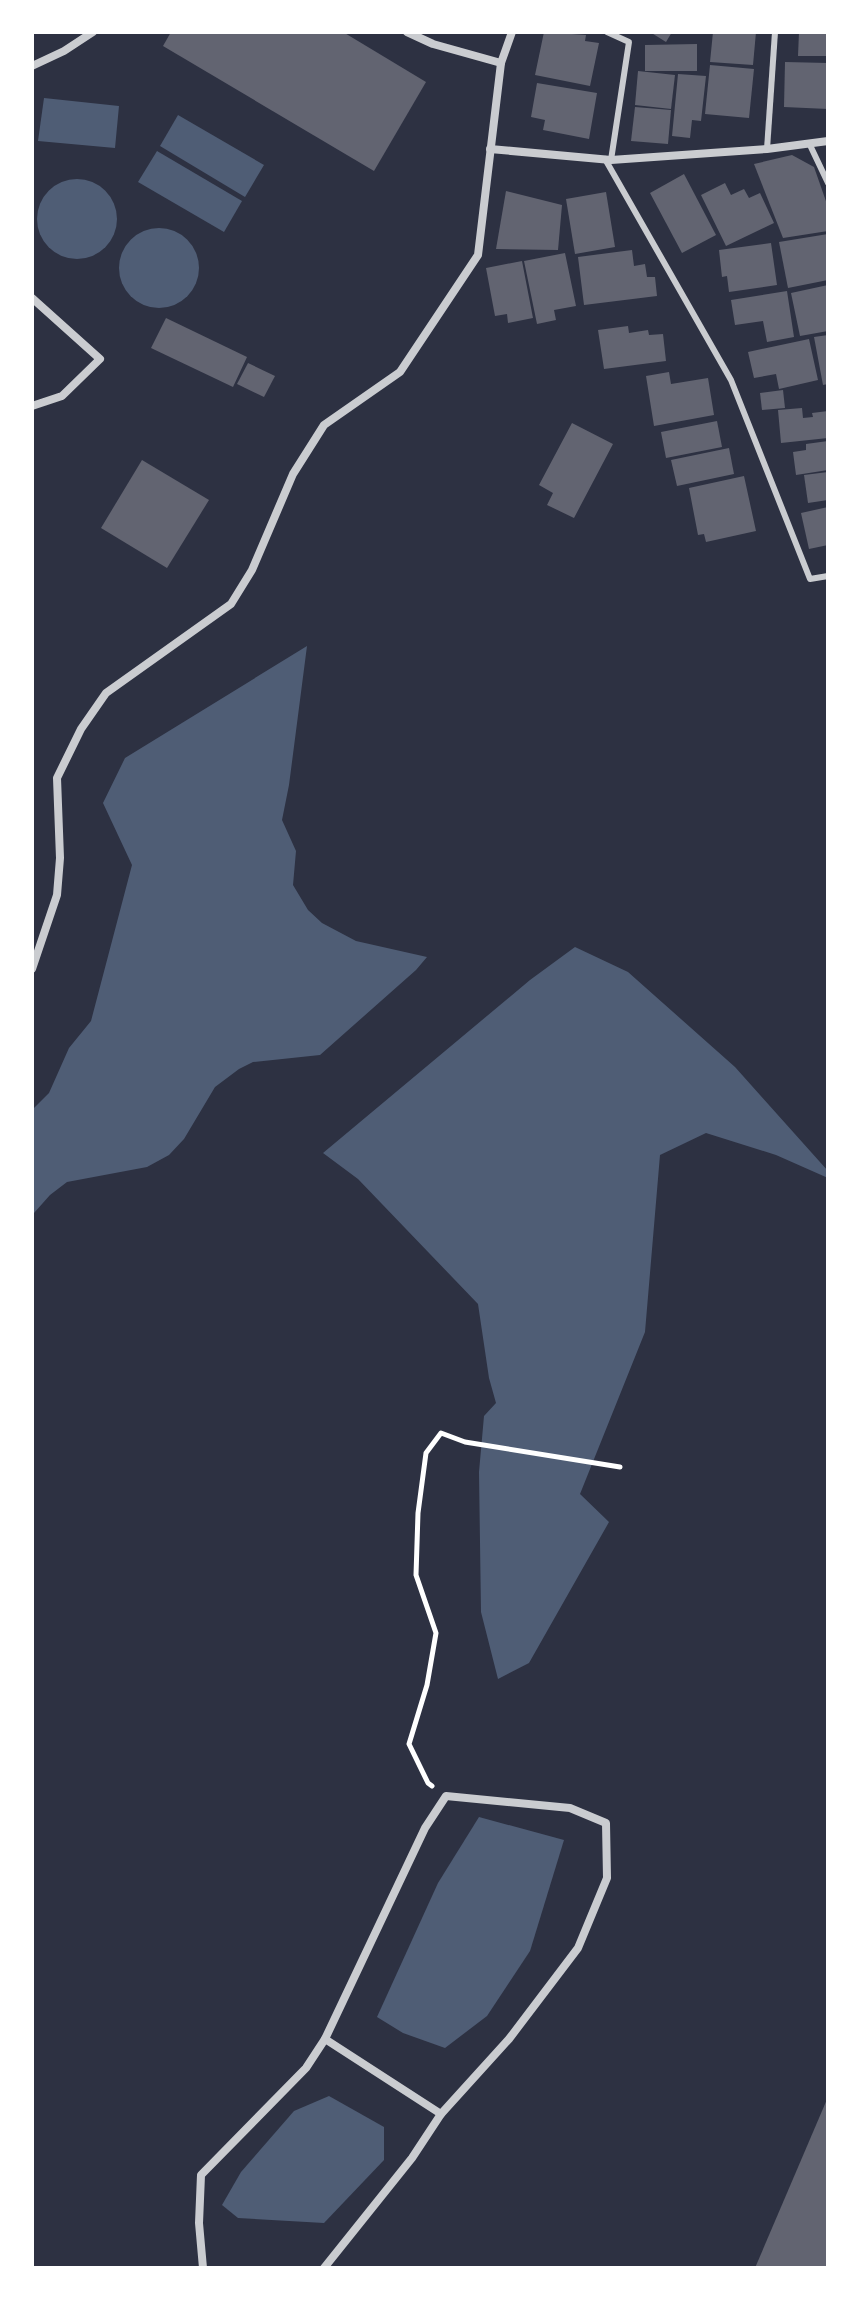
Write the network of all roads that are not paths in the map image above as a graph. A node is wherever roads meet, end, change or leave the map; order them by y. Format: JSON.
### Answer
{"nodes":[{"id":1,"x":93,"y":32,"type":"edge"},
{"id":2,"x":407,"y":32,"type":"edge"},
{"id":3,"x":512,"y":32,"type":"edge"},
{"id":4,"x":607,"y":32,"type":"edge"},
{"id":5,"x":775,"y":32,"type":"edge"},
{"id":6,"x":501,"y":63,"type":"junction"},
{"id":7,"x":32,"y":66,"type":"edge"},
{"id":8,"x":828,"y":141,"type":"edge"},
{"id":9,"x":809,"y":143,"type":"junction"},
{"id":10,"x":490,"y":149,"type":"junction"},
{"id":11,"x":767,"y":149,"type":"junction"},
{"id":12,"x":608,"y":159,"type":"junction"},
{"id":13,"x":828,"y":183,"type":"edge"},
{"id":14,"x":32,"y":298,"type":"edge"},
{"id":15,"x":32,"y":406,"type":"edge"},
{"id":16,"x":828,"y":576,"type":"edge"},
{"id":17,"x":32,"y":969,"type":"edge"},
{"id":18,"x":325,"y":2039,"type":"junction"},
{"id":19,"x":441,"y":2114,"type":"junction"},
{"id":20,"x":203,"y":2268,"type":"edge"},
{"id":21,"x":324,"y":2268,"type":"edge"}],
"edges":[{"from":1,"to":7,"type":"street"},
{"from":2,"to":6,"type":"street"},
{"from":3,"to":6,"type":"street"},
{"from":4,"to":12,"type":"lane"},
{"from":5,"to":11,"type":"lane"},
{"from":6,"to":10,"type":"street"},
{"from":8,"to":9,"type":"street"},
{"from":9,"to":11,"type":"street"},
{"from":9,"to":13,"type":"lane"},
{"from":10,"to":12,"type":"street"},
{"from":10,"to":17,"type":"street"},
{"from":11,"to":12,"type":"street"},
{"from":12,"to":16,"type":"lane"},
{"from":14,"to":15,"type":"street"},
{"from":18,"to":19,"type":"street"},
{"from":18,"to":19,"type":"street"},
{"from":18,"to":20,"type":"street"},
{"from":19,"to":21,"type":"street"}]}
